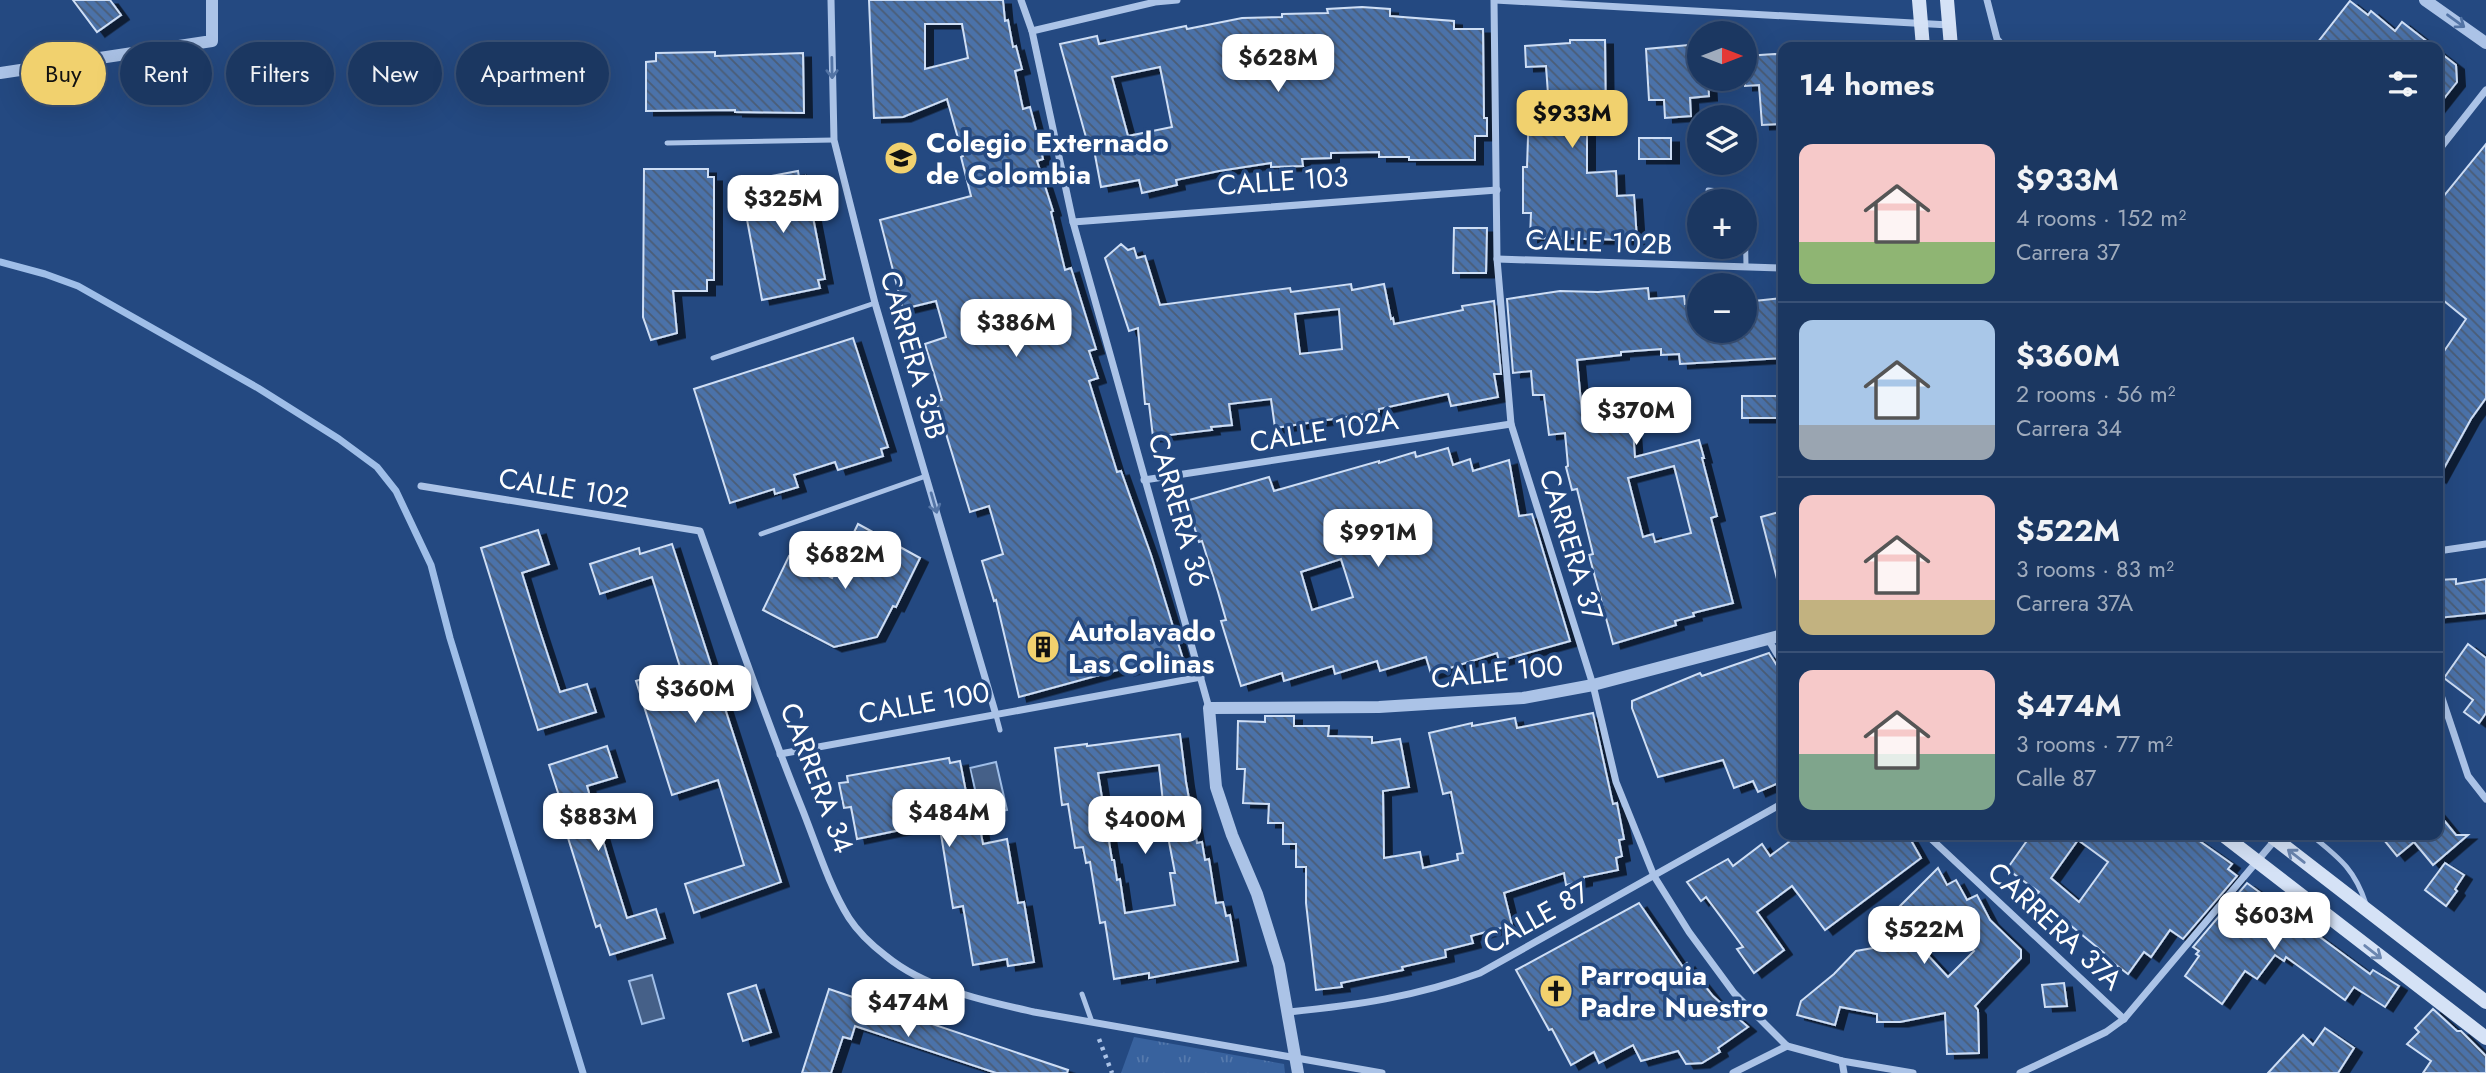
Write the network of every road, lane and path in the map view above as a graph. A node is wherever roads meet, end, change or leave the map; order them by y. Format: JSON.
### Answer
{"nodes":[{"id":1,"x":212,"y":0,"type":"edge"},
{"id":2,"x":831,"y":0,"type":"edge"},
{"id":3,"x":1021,"y":0,"type":"edge"},
{"id":4,"x":1177,"y":0,"type":"edge"},
{"id":5,"x":1494,"y":0,"type":"edge"},
{"id":6,"x":1919,"y":0,"type":"edge"},
{"id":7,"x":1947,"y":0,"type":"edge"},
{"id":8,"x":1987,"y":0,"type":"edge"},
{"id":9,"x":2425,"y":0,"type":"edge"},
{"id":10,"x":1921,"y":24,"type":"junction"},
{"id":11,"x":1949,"y":25,"type":"junction"},
{"id":12,"x":1032,"y":31,"type":"junction"},
{"id":13,"x":1923,"y":42,"type":"edge"},
{"id":14,"x":1951,"y":42,"type":"edge"},
{"id":15,"x":2000,"y":42,"type":"edge"},
{"id":16,"x":2486,"y":43,"type":"edge"},
{"id":17,"x":0,"y":73,"type":"edge"},
{"id":18,"x":2486,"y":90,"type":"edge"},
{"id":19,"x":834,"y":140,"type":"junction"},
{"id":20,"x":667,"y":143,"type":"dead end"},
{"id":21,"x":2443,"y":145,"type":"edge"},
{"id":22,"x":1497,"y":190,"type":"junction"},
{"id":23,"x":1073,"y":222,"type":"junction"},
{"id":24,"x":1497,"y":259,"type":"junction"},
{"id":25,"x":1746,"y":259,"type":"edge"},
{"id":26,"x":1746,"y":267,"type":"junction"},
{"id":27,"x":1778,"y":268,"type":"edge"},
{"id":28,"x":875,"y":303,"type":"junction"},
{"id":29,"x":713,"y":358,"type":"dead end"},
{"id":30,"x":1511,"y":424,"type":"junction"},
{"id":31,"x":927,"y":476,"type":"junction"},
{"id":32,"x":1144,"y":480,"type":"junction"},
{"id":33,"x":421,"y":486,"type":"dead end"},
{"id":34,"x":699,"y":531,"type":"joint"},
{"id":35,"x":761,"y":534,"type":"dead end"},
{"id":36,"x":2486,"y":544,"type":"edge"},
{"id":37,"x":2443,"y":550,"type":"edge"},
{"id":38,"x":1778,"y":636,"type":"edge"},
{"id":39,"x":1768,"y":639,"type":"junction"},
{"id":40,"x":1778,"y":656,"type":"edge"},
{"id":41,"x":1201,"y":677,"type":"junction"},
{"id":42,"x":1593,"y":685,"type":"junction"},
{"id":43,"x":2443,"y":701,"type":"edge"},
{"id":44,"x":1209,"y":708,"type":"junction"},
{"id":45,"x":996,"y":715,"type":"junction"},
{"id":46,"x":1000,"y":730,"type":"dead end"},
{"id":47,"x":780,"y":754,"type":"junction"},
{"id":48,"x":2486,"y":799,"type":"edge"},
{"id":49,"x":1778,"y":806,"type":"edge"},
{"id":50,"x":1932,"y":840,"type":"edge"},
{"id":51,"x":2229,"y":840,"type":"edge"},
{"id":52,"x":2271,"y":840,"type":"edge"},
{"id":53,"x":2277,"y":840,"type":"edge"},
{"id":54,"x":2317,"y":840,"type":"edge"},
{"id":55,"x":2258,"y":862,"type":"junction"},
{"id":56,"x":1654,"y":876,"type":"junction"},
{"id":57,"x":2369,"y":913,"type":"junction"},
{"id":58,"x":1082,"y":995,"type":"dead end"},
{"id":59,"x":2486,"y":1002,"type":"edge"},
{"id":60,"x":1289,"y":1012,"type":"junction"},
{"id":61,"x":2124,"y":1019,"type":"junction"},
{"id":62,"x":1092,"y":1022,"type":"junction"},
{"id":63,"x":2486,"y":1038,"type":"edge"},
{"id":64,"x":1787,"y":1046,"type":"junction"},
{"id":65,"x":1296,"y":1056,"type":"junction"},
{"id":66,"x":1842,"y":1061,"type":"junction"},
{"id":67,"x":1112,"y":1073,"type":"edge"},
{"id":68,"x":1298,"y":1073,"type":"edge"},
{"id":69,"x":1382,"y":1073,"type":"edge"},
{"id":70,"x":1733,"y":1073,"type":"edge"},
{"id":71,"x":1844,"y":1073,"type":"edge"},
{"id":72,"x":1913,"y":1073,"type":"edge"},
{"id":73,"x":2020,"y":1073,"type":"edge"}],
"edges":[{"from":1,"to":17,"type":"street"},
{"from":2,"to":19,"type":"street","name":"CARRERA 35B","one_way":true},
{"from":3,"to":12,"type":"street","name":"CARRERA 36"},
{"from":4,"to":12,"type":"street"},
{"from":5,"to":10,"type":"street"},
{"from":5,"to":22,"type":"street","name":"CARRERA 37"},
{"from":6,"to":10,"type":"main road"},
{"from":7,"to":11,"type":"main road"},
{"from":8,"to":15,"type":"street"},
{"from":9,"to":16,"type":"street","one_way":true},
{"from":10,"to":11,"type":"street"},
{"from":10,"to":13,"type":"main road"},
{"from":11,"to":14,"type":"main road"},
{"from":12,"to":23,"type":"street","name":"CARRERA 36"},
{"from":18,"to":21,"type":"street"},
{"from":19,"to":20,"type":"lane"},
{"from":19,"to":28,"type":"street","name":"CARRERA 35B"},
{"from":22,"to":23,"type":"street","name":"CALLE 103"},
{"from":22,"to":24,"type":"street","name":"CARRERA 37"},
{"from":23,"to":32,"type":"street","name":"CARRERA 36"},
{"from":24,"to":26,"type":"street","name":"CALLE 102B"},
{"from":24,"to":30,"type":"street","name":"CARRERA 37"},
{"from":25,"to":26,"type":"lane"},
{"from":26,"to":27,"type":"street","name":"CALLE 102B"},
{"from":28,"to":29,"type":"lane"},
{"from":28,"to":31,"type":"street","name":"CARRERA 35B"},
{"from":30,"to":32,"type":"street","name":"CALLE 102A"},
{"from":30,"to":42,"type":"street","name":"CARRERA 37"},
{"from":31,"to":35,"type":"lane"},
{"from":31,"to":45,"type":"street","name":"CARRERA 35B","one_way":true},
{"from":32,"to":41,"type":"street","name":"CARRERA 36"},
{"from":33,"to":34,"type":"street","name":"CALLE 102"},
{"from":34,"to":47,"type":"street","name":"CARRERA 34"},
{"from":36,"to":37,"type":"street"},
{"from":38,"to":39,"type":"street","name":"CALLE 100"},
{"from":39,"to":40,"type":"street"},
{"from":39,"to":42,"type":"street","name":"CALLE 100"},
{"from":41,"to":44,"type":"street","name":"CARRERA 36"},
{"from":41,"to":45,"type":"street","name":"CALLE 100"},
{"from":42,"to":44,"type":"street","name":"CALLE 100"},
{"from":42,"to":56,"type":"street","name":"CARRERA 37"},
{"from":43,"to":48,"type":"street"},
{"from":44,"to":60,"type":"street","name":"CARRERA 36"},
{"from":45,"to":46,"type":"lane"},
{"from":45,"to":47,"type":"street","name":"CALLE 100"},
{"from":47,"to":62,"type":"street","name":"CARRERA 34"},
{"from":49,"to":56,"type":"street","name":"CALLE 87"},
{"from":50,"to":61,"type":"street","name":"CARRERA 37A"},
{"from":51,"to":55,"type":"main road"},
{"from":52,"to":55,"type":"street"},
{"from":57,"to":53,"type":"main road","one_way":true},
{"from":54,"to":57,"type":"lane"},
{"from":55,"to":61,"type":"street"},
{"from":55,"to":63,"type":"main road","one_way":true},
{"from":56,"to":60,"type":"street","name":"CALLE 87"},
{"from":56,"to":64,"type":"street","name":"CARRERA 37"},
{"from":57,"to":59,"type":"main road"},
{"from":58,"to":62,"type":"lane"},
{"from":60,"to":65,"type":"street","name":"CARRERA 36"},
{"from":61,"to":73,"type":"street"},
{"from":62,"to":65,"type":"street"},
{"from":62,"to":67,"type":"path"},
{"from":64,"to":66,"type":"street"},
{"from":64,"to":70,"type":"street"},
{"from":65,"to":68,"type":"street","name":"CARRERA 36"},
{"from":65,"to":69,"type":"street"},
{"from":66,"to":71,"type":"street"},
{"from":66,"to":72,"type":"street"}]}
